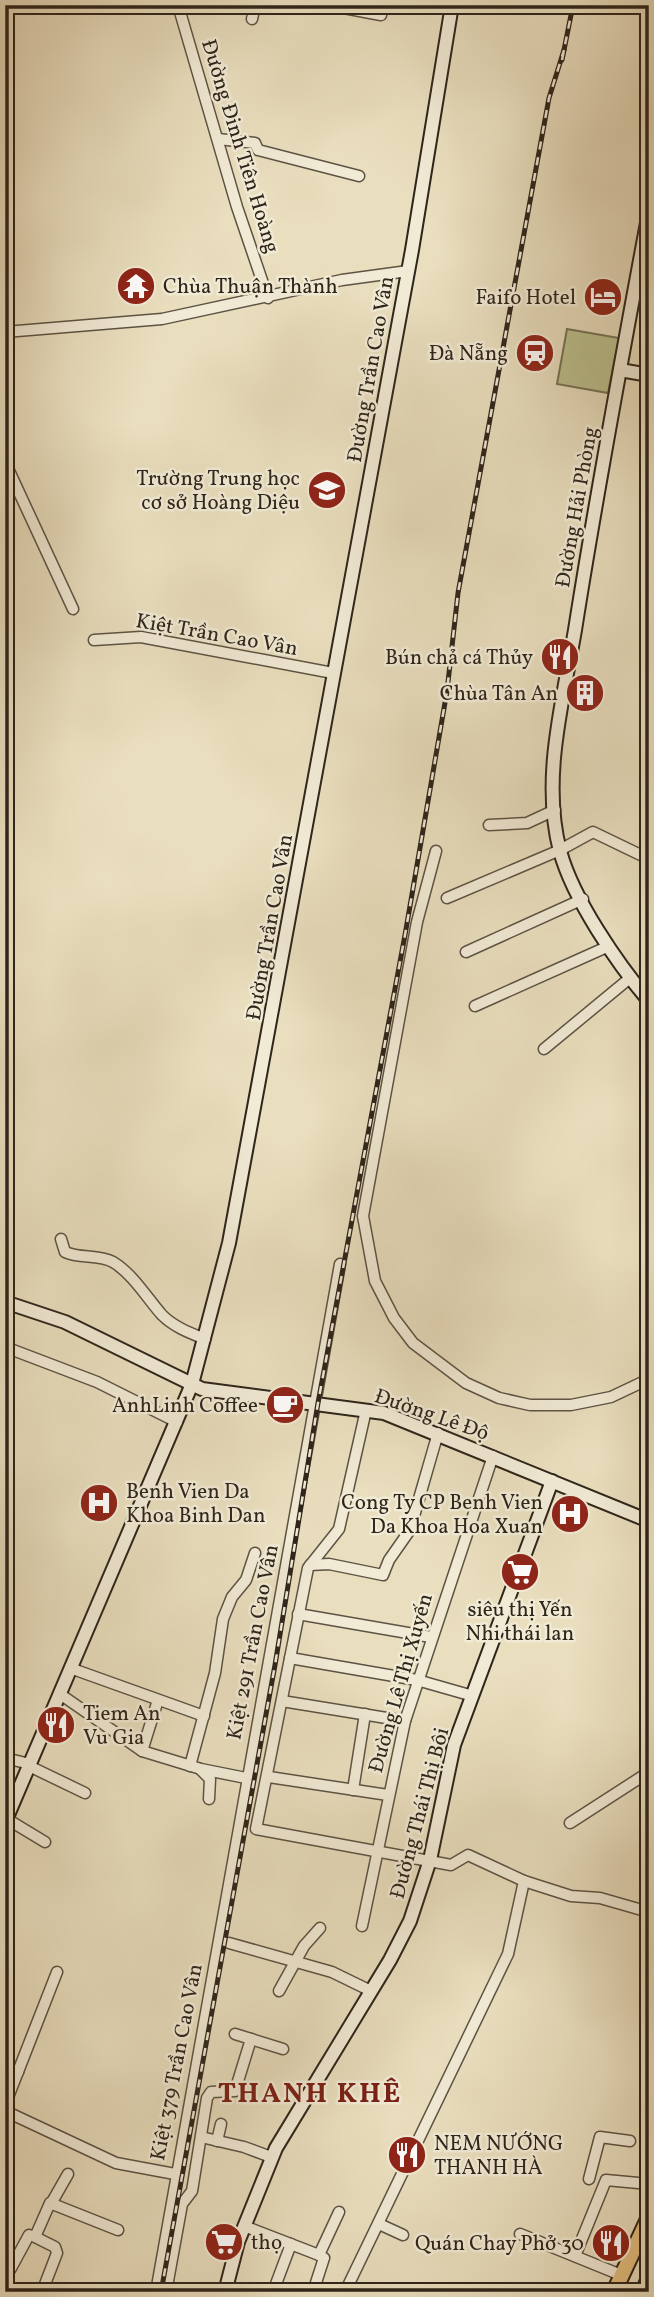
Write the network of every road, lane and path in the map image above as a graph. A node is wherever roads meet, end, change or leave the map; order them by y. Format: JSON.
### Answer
{"nodes":[{"id":1,"x":178,"y":5,"type":"edge"},
{"id":2,"x":255,"y":5,"type":"edge"},
{"id":3,"x":328,"y":5,"type":"edge"},
{"id":4,"x":453,"y":5,"type":"edge"},
{"id":5,"x":381,"y":15,"type":"dead end"},
{"id":6,"x":252,"y":19,"type":"dead end"},
{"id":7,"x":218,"y":139,"type":"junction"},
{"id":8,"x":359,"y":176,"type":"dead end"},
{"id":9,"x":649,"y":212,"type":"edge"},
{"id":10,"x":408,"y":271,"type":"junction"},
{"id":11,"x":268,"y":298,"type":"junction"},
{"id":12,"x":5,"y":332,"type":"edge"},
{"id":13,"x":620,"y":370,"type":"junction"},
{"id":14,"x":649,"y":375,"type":"edge"},
{"id":15,"x":5,"y":462,"type":"edge"},
{"id":16,"x":73,"y":609,"type":"dead end"},
{"id":17,"x":93,"y":640,"type":"dead end"},
{"id":18,"x":333,"y":673,"type":"junction"},
{"id":19,"x":555,"y":810,"type":"junction"},
{"id":20,"x":489,"y":825,"type":"dead end"},
{"id":21,"x":560,"y":850,"type":"junction"},
{"id":22,"x":436,"y":851,"type":"dead end"},
{"id":23,"x":649,"y":859,"type":"edge"},
{"id":24,"x":447,"y":898,"type":"dead end"},
{"id":25,"x":583,"y":899,"type":"junction"},
{"id":26,"x":608,"y":946,"type":"junction"},
{"id":27,"x":466,"y":952,"type":"dead end"},
{"id":28,"x":630,"y":978,"type":"junction"},
{"id":29,"x":649,"y":1001,"type":"edge"},
{"id":30,"x":475,"y":1006,"type":"dead end"},
{"id":31,"x":544,"y":1049,"type":"dead end"},
{"id":32,"x":61,"y":1239,"type":"dead end"},
{"id":33,"x":340,"y":1264,"type":"dead end"},
{"id":34,"x":5,"y":1302,"type":"edge"},
{"id":35,"x":205,"y":1339,"type":"junction"},
{"id":36,"x":5,"y":1347,"type":"edge"},
{"id":37,"x":649,"y":1379,"type":"edge"},
{"id":38,"x":192,"y":1384,"type":"junction"},
{"id":39,"x":314,"y":1402,"type":"junction"},
{"id":40,"x":366,"y":1410,"type":"junction"},
{"id":41,"x":177,"y":1422,"type":"junction"},
{"id":42,"x":438,"y":1433,"type":"junction"},
{"id":43,"x":493,"y":1456,"type":"junction"},
{"id":44,"x":552,"y":1481,"type":"junction"},
{"id":45,"x":649,"y":1521,"type":"edge"},
{"id":46,"x":255,"y":1553,"type":"dead end"},
{"id":47,"x":310,"y":1565,"type":"junction"},
{"id":48,"x":298,"y":1614,"type":"junction"},
{"id":49,"x":431,"y":1637,"type":"junction"},
{"id":50,"x":290,"y":1658,"type":"junction"},
{"id":51,"x":70,"y":1668,"type":"junction"},
{"id":52,"x":417,"y":1680,"type":"junction"},
{"id":53,"x":60,"y":1694,"type":"junction"},
{"id":54,"x":473,"y":1696,"type":"junction"},
{"id":55,"x":158,"y":1700,"type":"junction"},
{"id":56,"x":282,"y":1701,"type":"junction"},
{"id":57,"x":365,"y":1714,"type":"junction"},
{"id":58,"x":204,"y":1716,"type":"junction"},
{"id":59,"x":405,"y":1720,"type":"junction"},
{"id":60,"x":142,"y":1751,"type":"junction"},
{"id":61,"x":5,"y":1758,"type":"edge"},
{"id":62,"x":29,"y":1765,"type":"junction"},
{"id":63,"x":190,"y":1766,"type":"junction"},
{"id":64,"x":201,"y":1769,"type":"junction"},
{"id":65,"x":649,"y":1772,"type":"edge"},
{"id":66,"x":269,"y":1777,"type":"junction"},
{"id":67,"x":246,"y":1778,"type":"junction"},
{"id":68,"x":353,"y":1790,"type":"junction"},
{"id":69,"x":85,"y":1793,"type":"dead end"},
{"id":70,"x":388,"y":1795,"type":"junction"},
{"id":71,"x":209,"y":1799,"type":"dead end"},
{"id":72,"x":7,"y":1816,"type":"edge"},
{"id":73,"x":570,"y":1823,"type":"dead end"},
{"id":74,"x":45,"y":1842,"type":"dead end"},
{"id":75,"x":376,"y":1851,"type":"junction"},
{"id":76,"x":232,"y":1859,"type":"joint"},
{"id":77,"x":430,"y":1860,"type":"junction"},
{"id":78,"x":524,"y":1881,"type":"junction"},
{"id":79,"x":649,"y":1912,"type":"edge"},
{"id":80,"x":362,"y":1926,"type":"dead end"},
{"id":81,"x":320,"y":1928,"type":"dead end"},
{"id":82,"x":229,"y":1942,"type":"dead end"},
{"id":83,"x":294,"y":1962,"type":"junction"},
{"id":84,"x":57,"y":1972,"type":"dead end"},
{"id":85,"x":279,"y":1991,"type":"dead end"},
{"id":86,"x":371,"y":1991,"type":"junction"},
{"id":87,"x":235,"y":2034,"type":"dead end"},
{"id":88,"x":251,"y":2039,"type":"junction"},
{"id":89,"x":283,"y":2049,"type":"dead end"},
{"id":90,"x":5,"y":2067,"type":"edge"},
{"id":91,"x":18,"y":2072,"type":"junction"},
{"id":92,"x":5,"y":2105,"type":"edge"},
{"id":93,"x":5,"y":2111,"type":"edge"},
{"id":94,"x":221,"y":2124,"type":"dead end"},
{"id":95,"x":201,"y":2137,"type":"junction"},
{"id":96,"x":218,"y":2140,"type":"junction"},
{"id":97,"x":630,"y":2141,"type":"dead end"},
{"id":98,"x":271,"y":2157,"type":"junction"},
{"id":99,"x":68,"y":2174,"type":"dead end"},
{"id":100,"x":175,"y":2174,"type":"junction"},
{"id":101,"x":589,"y":2179,"type":"dead end"},
{"id":102,"x":649,"y":2184,"type":"edge"},
{"id":103,"x":52,"y":2202,"type":"junction"},
{"id":104,"x":339,"y":2212,"type":"dead end"},
{"id":105,"x":649,"y":2217,"type":"edge"},
{"id":106,"x":379,"y":2224,"type":"junction"},
{"id":107,"x":244,"y":2227,"type":"junction"},
{"id":108,"x":19,"y":2229,"type":"dead end"},
{"id":109,"x":118,"y":2230,"type":"dead end"},
{"id":110,"x":520,"y":2234,"type":"dead end"},
{"id":111,"x":403,"y":2235,"type":"dead end"},
{"id":112,"x":32,"y":2237,"type":"junction"},
{"id":113,"x":290,"y":2244,"type":"junction"},
{"id":114,"x":319,"y":2255,"type":"junction"},
{"id":115,"x":575,"y":2256,"type":"junction"},
{"id":116,"x":5,"y":2272,"type":"edge"},
{"id":117,"x":621,"y":2275,"type":"junction"},
{"id":118,"x":649,"y":2278,"type":"edge"},
{"id":119,"x":42,"y":2292,"type":"edge"},
{"id":120,"x":156,"y":2292,"type":"edge"},
{"id":121,"x":166,"y":2292,"type":"edge"},
{"id":122,"x":225,"y":2292,"type":"edge"},
{"id":123,"x":274,"y":2292,"type":"edge"},
{"id":124,"x":313,"y":2292,"type":"edge"},
{"id":125,"x":345,"y":2292,"type":"edge"},
{"id":126,"x":614,"y":2292,"type":"edge"},
{"id":127,"x":643,"y":2292,"type":"edge"}],
"edges":[{"from":1,"to":7,"type":"street","name":"Đường Đinh Tiên Hoàng"},
{"from":2,"to":6,"type":"street"},
{"from":3,"to":5,"type":"street"},
{"from":4,"to":10,"type":"street","name":"Đường Trần Cao Vân"},
{"from":7,"to":8,"type":"street"},
{"from":7,"to":11,"type":"street","name":"Đường Đinh Tiên Hoàng"},
{"from":9,"to":13,"type":"street","name":"Đường Hải Phòng"},
{"from":10,"to":11,"type":"street"},
{"from":10,"to":18,"type":"street","name":"Đường Trần Cao Vân"},
{"from":11,"to":12,"type":"street"},
{"from":13,"to":14,"type":"street"},
{"from":13,"to":19,"type":"street","name":"Đường Hải Phòng"},
{"from":15,"to":16,"type":"street"},
{"from":17,"to":18,"type":"street","name":"Kiệt Trần Cao Vân"},
{"from":18,"to":35,"type":"street","name":"Đường Trần Cao Vân"},
{"from":19,"to":20,"type":"street"},
{"from":19,"to":21,"type":"street","name":"Đường Hải Phòng"},
{"from":21,"to":23,"type":"street"},
{"from":21,"to":24,"type":"street"},
{"from":21,"to":25,"type":"street","name":"Đường Hải Phòng"},
{"from":22,"to":37,"type":"street"},
{"from":25,"to":26,"type":"street","name":"Đường Hải Phòng"},
{"from":25,"to":27,"type":"street"},
{"from":26,"to":28,"type":"street","name":"Đường Hải Phòng"},
{"from":26,"to":30,"type":"street"},
{"from":28,"to":29,"type":"street","name":"Đường Hải Phòng"},
{"from":28,"to":31,"type":"street"},
{"from":32,"to":35,"type":"street"},
{"from":33,"to":39,"type":"street","name":"Kiệt 291 Trần Cao Vân"},
{"from":34,"to":38,"type":"street","name":"Đường Lê Độ"},
{"from":35,"to":38,"type":"street","name":"Đường Trần Cao Vân"},
{"from":36,"to":41,"type":"street"},
{"from":38,"to":39,"type":"street","name":"Đường Lê Độ"},
{"from":38,"to":41,"type":"street","name":"Đường Trần Cao Vân"},
{"from":39,"to":40,"type":"street","name":"Đường Lê Độ"},
{"from":39,"to":67,"type":"street","name":"Kiệt 291 Trần Cao Vân"},
{"from":40,"to":42,"type":"street","name":"Đường Lê Độ"},
{"from":40,"to":47,"type":"street"},
{"from":41,"to":51,"type":"street","name":"Đường Trần Cao Vân"},
{"from":42,"to":43,"type":"street","name":"Đường Lê Độ"},
{"from":42,"to":47,"type":"street"},
{"from":43,"to":44,"type":"street","name":"Đường Lê Độ"},
{"from":43,"to":49,"type":"street","name":"Đường Lê Thị Xuyến"},
{"from":44,"to":45,"type":"street","name":"Đường Lê Độ"},
{"from":44,"to":54,"type":"street","name":"Đường Thái Thị Bôi"},
{"from":46,"to":58,"type":"street"},
{"from":47,"to":48,"type":"street"},
{"from":48,"to":49,"type":"street"},
{"from":48,"to":50,"type":"street"},
{"from":49,"to":52,"type":"street","name":"Đường Lê Thị Xuyến"},
{"from":50,"to":52,"type":"street"},
{"from":50,"to":56,"type":"street"},
{"from":51,"to":53,"type":"street","name":"Đường Trần Cao Vân"},
{"from":51,"to":55,"type":"street"},
{"from":52,"to":54,"type":"street"},
{"from":52,"to":59,"type":"street","name":"Đường Lê Thị Xuyến"},
{"from":53,"to":60,"type":"street"},
{"from":53,"to":62,"type":"street","name":"Đường Trần Cao Vân"},
{"from":54,"to":77,"type":"street","name":"Đường Thái Thị Bôi"},
{"from":55,"to":58,"type":"street"},
{"from":55,"to":60,"type":"street"},
{"from":56,"to":57,"type":"street"},
{"from":56,"to":66,"type":"street"},
{"from":57,"to":59,"type":"street"},
{"from":57,"to":68,"type":"street"},
{"from":58,"to":63,"type":"street"},
{"from":59,"to":70,"type":"street","name":"Đường Lê Thị Xuyến"},
{"from":60,"to":63,"type":"street"},
{"from":61,"to":62,"type":"street"},
{"from":62,"to":69,"type":"street"},
{"from":62,"to":72,"type":"street","name":"Đường Trần Cao Vân"},
{"from":63,"to":64,"type":"street"},
{"from":64,"to":67,"type":"street"},
{"from":64,"to":71,"type":"street"},
{"from":65,"to":73,"type":"street"},
{"from":66,"to":68,"type":"street"},
{"from":66,"to":75,"type":"street"},
{"from":67,"to":76,"type":"street","name":"Kiệt 291 Trần Cao Vân"},
{"from":68,"to":70,"type":"street"},
{"from":70,"to":75,"type":"street","name":"Đường Lê Thị Xuyến"},
{"from":72,"to":74,"type":"street"},
{"from":75,"to":77,"type":"street"},
{"from":75,"to":80,"type":"street","name":"Đường Lê Thị Xuyến"},
{"from":76,"to":100,"type":"street","name":"Kiệt 379 Trần Cao Vân"},
{"from":77,"to":78,"type":"street"},
{"from":77,"to":86,"type":"street","name":"Đường Thái Thị Bôi"},
{"from":78,"to":79,"type":"street"},
{"from":78,"to":106,"type":"street"},
{"from":81,"to":83,"type":"street"},
{"from":82,"to":83,"type":"street"},
{"from":83,"to":85,"type":"street"},
{"from":83,"to":86,"type":"street"},
{"from":84,"to":91,"type":"street"},
{"from":86,"to":98,"type":"street","name":"Đường Thái Thị Bôi"},
{"from":87,"to":88,"type":"street"},
{"from":88,"to":89,"type":"street"},
{"from":88,"to":95,"type":"street"},
{"from":90,"to":91,"type":"street"},
{"from":91,"to":92,"type":"street"},
{"from":93,"to":100,"type":"street","name":"Kiệt 379 Trần Cao Vân"},
{"from":94,"to":96,"type":"street"},
{"from":95,"to":96,"type":"street"},
{"from":95,"to":121,"type":"street"},
{"from":96,"to":98,"type":"street"},
{"from":97,"to":101,"type":"street"},
{"from":98,"to":107,"type":"street","name":"Đường Thái Thị Bôi"},
{"from":99,"to":103,"type":"street"},
{"from":100,"to":120,"type":"street"},
{"from":102,"to":115,"type":"street"},
{"from":103,"to":109,"type":"street"},
{"from":103,"to":112,"type":"street"},
{"from":104,"to":114,"type":"street"},
{"from":105,"to":117,"type":"main road"},
{"from":106,"to":111,"type":"street"},
{"from":106,"to":125,"type":"street"},
{"from":107,"to":113,"type":"street"},
{"from":107,"to":122,"type":"street","name":"Đường Thái Thị Bôi"},
{"from":108,"to":112,"type":"street"},
{"from":110,"to":115,"type":"street"},
{"from":112,"to":116,"type":"street"},
{"from":112,"to":119,"type":"street"},
{"from":113,"to":114,"type":"street"},
{"from":113,"to":123,"type":"street"},
{"from":114,"to":124,"type":"street"},
{"from":115,"to":117,"type":"street"},
{"from":117,"to":126,"type":"main road"},
{"from":118,"to":127,"type":"main road"}]}
